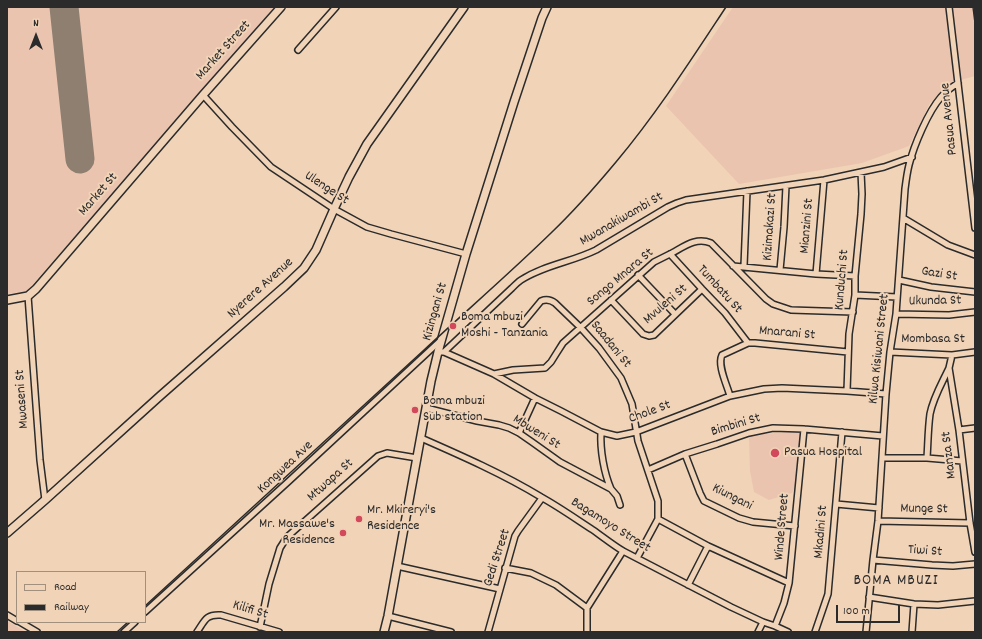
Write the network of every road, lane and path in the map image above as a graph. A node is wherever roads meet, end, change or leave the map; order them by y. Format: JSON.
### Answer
{"nodes":[{"id":1,"x":281,"y":7,"type":"edge"},
{"id":2,"x":336,"y":7,"type":"edge"},
{"id":3,"x":464,"y":7,"type":"edge"},
{"id":4,"x":546,"y":7,"type":"edge"},
{"id":5,"x":949,"y":7,"type":"edge"},
{"id":6,"x":298,"y":50,"type":"dead end"},
{"id":7,"x":958,"y":83,"type":"junction"},
{"id":8,"x":203,"y":95,"type":"junction"},
{"id":9,"x":912,"y":157,"type":"junction"},
{"id":10,"x":861,"y":172,"type":"junction"},
{"id":11,"x":824,"y":180,"type":"junction"},
{"id":12,"x":786,"y":186,"type":"junction"},
{"id":13,"x":747,"y":191,"type":"junction"},
{"id":14,"x":334,"y":209,"type":"junction"},
{"id":15,"x":903,"y":218,"type":"junction"},
{"id":16,"x":975,"y":228,"type":"edge"},
{"id":17,"x":466,"y":254,"type":"junction"},
{"id":18,"x":670,"y":254,"type":"junction"},
{"id":19,"x":975,"y":255,"type":"edge"},
{"id":20,"x":733,"y":266,"type":"junction"},
{"id":21,"x":744,"y":266,"type":"junction"},
{"id":22,"x":780,"y":270,"type":"junction"},
{"id":23,"x":816,"y":274,"type":"junction"},
{"id":24,"x":638,"y":275,"type":"junction"},
{"id":25,"x":855,"y":276,"type":"junction"},
{"id":26,"x":899,"y":280,"type":"junction"},
{"id":27,"x":702,"y":289,"type":"junction"},
{"id":28,"x":975,"y":292,"type":"edge"},
{"id":29,"x":855,"y":294,"type":"junction"},
{"id":30,"x":28,"y":296,"type":"junction"},
{"id":31,"x":897,"y":297,"type":"junction"},
{"id":32,"x":7,"y":300,"type":"edge"},
{"id":33,"x":611,"y":300,"type":"junction"},
{"id":34,"x":852,"y":312,"type":"junction"},
{"id":35,"x":975,"y":312,"type":"edge"},
{"id":36,"x":675,"y":314,"type":"junction"},
{"id":37,"x":896,"y":314,"type":"junction"},
{"id":38,"x":522,"y":324,"type":"dead end"},
{"id":39,"x":581,"y":328,"type":"junction"},
{"id":40,"x":441,"y":340,"type":"junction"},
{"id":41,"x":748,"y":343,"type":"junction"},
{"id":42,"x":441,"y":352,"type":"junction"},
{"id":43,"x":848,"y":352,"type":"junction"},
{"id":44,"x":890,"y":352,"type":"junction"},
{"id":45,"x":975,"y":352,"type":"edge"},
{"id":46,"x":952,"y":355,"type":"junction"},
{"id":47,"x":949,"y":368,"type":"junction"},
{"id":48,"x":494,"y":374,"type":"junction"},
{"id":49,"x":847,"y":391,"type":"junction"},
{"id":50,"x":886,"y":394,"type":"junction"},
{"id":51,"x":730,"y":396,"type":"junction"},
{"id":52,"x":535,"y":398,"type":"junction"},
{"id":53,"x":426,"y":408,"type":"junction"},
{"id":54,"x":975,"y":428,"type":"edge"},
{"id":55,"x":804,"y":429,"type":"junction"},
{"id":56,"x":959,"y":430,"type":"junction"},
{"id":57,"x":601,"y":432,"type":"junction"},
{"id":58,"x":636,"y":432,"type":"junction"},
{"id":59,"x":842,"y":432,"type":"junction"},
{"id":60,"x":519,"y":433,"type":"junction"},
{"id":61,"x":883,"y":436,"type":"junction"},
{"id":62,"x":421,"y":438,"type":"junction"},
{"id":63,"x":685,"y":454,"type":"junction"},
{"id":64,"x":417,"y":458,"type":"junction"},
{"id":65,"x":882,"y":458,"type":"junction"},
{"id":66,"x":927,"y":458,"type":"junction"},
{"id":67,"x":962,"y":461,"type":"junction"},
{"id":68,"x":648,"y":470,"type":"junction"},
{"id":69,"x":611,"y":489,"type":"junction"},
{"id":70,"x":542,"y":498,"type":"junction"},
{"id":71,"x":45,"y":500,"type":"junction"},
{"id":72,"x":836,"y":504,"type":"junction"},
{"id":73,"x":620,"y":505,"type":"dead end"},
{"id":74,"x":879,"y":508,"type":"junction"},
{"id":75,"x":658,"y":519,"type":"junction"},
{"id":76,"x":878,"y":521,"type":"junction"},
{"id":77,"x":970,"y":523,"type":"junction"},
{"id":78,"x":795,"y":526,"type":"junction"},
{"id":79,"x":7,"y":533,"type":"edge"},
{"id":80,"x":708,"y":546,"type":"junction"},
{"id":81,"x":623,"y":552,"type":"junction"},
{"id":82,"x":975,"y":552,"type":"edge"},
{"id":83,"x":637,"y":558,"type":"junction"},
{"id":84,"x":873,"y":560,"type":"junction"},
{"id":85,"x":975,"y":564,"type":"edge"},
{"id":86,"x":397,"y":566,"type":"junction"},
{"id":87,"x":505,"y":568,"type":"junction"},
{"id":88,"x":790,"y":583,"type":"junction"},
{"id":89,"x":688,"y":585,"type":"junction"},
{"id":90,"x":500,"y":589,"type":"junction"},
{"id":91,"x":870,"y":597,"type":"junction"},
{"id":92,"x":975,"y":601,"type":"edge"},
{"id":93,"x":914,"y":604,"type":"junction"},
{"id":94,"x":587,"y":608,"type":"junction"},
{"id":95,"x":146,"y":611,"type":"edge"},
{"id":96,"x":7,"y":615,"type":"edge"},
{"id":97,"x":388,"y":616,"type":"junction"},
{"id":98,"x":16,"y":620,"type":"edge"},
{"id":99,"x":764,"y":622,"type":"junction"},
{"id":100,"x":22,"y":623,"type":"edge"},
{"id":101,"x":133,"y":623,"type":"edge"},
{"id":102,"x":774,"y":626,"type":"junction"},
{"id":103,"x":260,"y":627,"type":"junction"},
{"id":104,"x":37,"y":632,"type":"edge"},
{"id":105,"x":124,"y":632,"type":"edge"},
{"id":106,"x":197,"y":632,"type":"edge"},
{"id":107,"x":279,"y":632,"type":"edge"},
{"id":108,"x":384,"y":632,"type":"edge"},
{"id":109,"x":451,"y":632,"type":"edge"},
{"id":110,"x":488,"y":632,"type":"edge"},
{"id":111,"x":588,"y":632,"type":"edge"},
{"id":112,"x":758,"y":632,"type":"edge"},
{"id":113,"x":788,"y":632,"type":"edge"},
{"id":114,"x":815,"y":632,"type":"edge"},
{"id":115,"x":866,"y":632,"type":"edge"},
{"id":116,"x":912,"y":632,"type":"edge"}],
"edges":[{"from":1,"to":8,"type":"street","name":"Market Street"},
{"from":2,"to":6,"type":"street"},
{"from":3,"to":14,"type":"street","name":"Nyerere Avenue"},
{"from":4,"to":17,"type":"street","name":"Kizingani St"},
{"from":5,"to":7,"type":"street","name":"Pasua Avenue"},
{"from":7,"to":9,"type":"street","name":"Kilwa Kisiwani Street"},
{"from":7,"to":16,"type":"street","name":"Pasua Avenue"},
{"from":8,"to":14,"type":"street","name":"Ulenge St"},
{"from":8,"to":30,"type":"street","name":"Market St"},
{"from":9,"to":10,"type":"street","name":"Mwanakiwambi St"},
{"from":9,"to":15,"type":"street","name":"Kilwa Kisiwani Street"},
{"from":10,"to":11,"type":"street","name":"Mwanakiwambi St"},
{"from":10,"to":25,"type":"street","name":"Kunduchi St"},
{"from":11,"to":12,"type":"street","name":"Mwanakiwambi St"},
{"from":11,"to":23,"type":"street","name":"Mianzini St"},
{"from":12,"to":13,"type":"street","name":"Mwanakiwambi St"},
{"from":12,"to":22,"type":"street","name":"Kizimakazi St"},
{"from":13,"to":21,"type":"street"},
{"from":13,"to":42,"type":"street","name":"Mwanakiwambi St"},
{"from":14,"to":17,"type":"street","name":"Ulenge St"},
{"from":14,"to":71,"type":"street","name":"Nyerere Avenue"},
{"from":15,"to":19,"type":"street"},
{"from":15,"to":26,"type":"street","name":"Kilwa Kisiwani Street"},
{"from":17,"to":40,"type":"street","name":"Kizingani St"},
{"from":18,"to":20,"type":"street","name":"Songo Mnara St"},
{"from":18,"to":24,"type":"street","name":"Songo Mnara St"},
{"from":18,"to":27,"type":"street","name":"Tumbatu St"},
{"from":20,"to":21,"type":"street"},
{"from":20,"to":34,"type":"street","name":"Songo Mnara St"},
{"from":21,"to":22,"type":"street"},
{"from":22,"to":23,"type":"street"},
{"from":23,"to":25,"type":"street"},
{"from":24,"to":33,"type":"street","name":"Songo Mnara St"},
{"from":24,"to":36,"type":"street"},
{"from":25,"to":29,"type":"street","name":"Kunduchi St"},
{"from":26,"to":28,"type":"street","name":"Gazi St"},
{"from":26,"to":31,"type":"street","name":"Kilwa Kisiwani Street"},
{"from":27,"to":36,"type":"street","name":"Mvuleni St"},
{"from":27,"to":41,"type":"street","name":"Tumbatu St"},
{"from":29,"to":31,"type":"street"},
{"from":29,"to":34,"type":"street","name":"Kunduchi St"},
{"from":30,"to":32,"type":"street"},
{"from":30,"to":71,"type":"street","name":"Mwaseni St"},
{"from":31,"to":37,"type":"street","name":"Kilwa Kisiwani Street"},
{"from":33,"to":36,"type":"street","name":"Mvuleni St"},
{"from":33,"to":39,"type":"street","name":"Songo Mnara St"},
{"from":34,"to":43,"type":"street","name":"Kunduchi St"},
{"from":35,"to":37,"type":"street","name":"Ukunda St"},
{"from":37,"to":44,"type":"street","name":"Kilwa Kisiwani Street"},
{"from":38,"to":39,"type":"street","name":"Saadani St"},
{"from":39,"to":48,"type":"street","name":"Songo Mnara St"},
{"from":39,"to":58,"type":"street","name":"Saadani St"},
{"from":40,"to":42,"type":"street","name":"Kizingani St"},
{"from":40,"to":95,"type":"street","name":"Kongwea Ave"},
{"from":41,"to":43,"type":"street","name":"Mnarani St"},
{"from":41,"to":51,"type":"street","name":"Mnarani St"},
{"from":42,"to":48,"type":"street","name":"Chole St"},
{"from":42,"to":53,"type":"street","name":"Kizingani St"},
{"from":43,"to":49,"type":"street","name":"Kunduchi St"},
{"from":44,"to":46,"type":"street","name":"Mombasa St"},
{"from":44,"to":50,"type":"street","name":"Kilwa Kisiwani Street"},
{"from":45,"to":46,"type":"street","name":"Mombasa St"},
{"from":46,"to":47,"type":"street","name":"Manza St"},
{"from":47,"to":56,"type":"street","name":"Manza St"},
{"from":47,"to":66,"type":"street"},
{"from":48,"to":52,"type":"street","name":"Chole St"},
{"from":49,"to":50,"type":"street","name":"Chole St"},
{"from":49,"to":51,"type":"street","name":"Chole St"},
{"from":50,"to":61,"type":"street","name":"Kilwa Kisiwani Street"},
{"from":51,"to":58,"type":"street","name":"Chole St"},
{"from":52,"to":57,"type":"street","name":"Chole St"},
{"from":52,"to":60,"type":"street"},
{"from":53,"to":60,"type":"street","name":"Mbweni St"},
{"from":53,"to":62,"type":"street","name":"Kizingani St"},
{"from":54,"to":56,"type":"street"},
{"from":55,"to":59,"type":"street","name":"Bimbini St"},
{"from":55,"to":63,"type":"street","name":"Bimbini St"},
{"from":55,"to":78,"type":"street","name":"Winde Street"},
{"from":56,"to":67,"type":"street","name":"Manza St"},
{"from":57,"to":58,"type":"street","name":"Chole St"},
{"from":57,"to":69,"type":"street"},
{"from":58,"to":68,"type":"street","name":"Saadani St"},
{"from":59,"to":61,"type":"street","name":"Bimbini St"},
{"from":59,"to":72,"type":"street","name":"Mkadini St"},
{"from":60,"to":69,"type":"street","name":"Mbweni St"},
{"from":61,"to":65,"type":"street","name":"Kilwa Kisiwani Street"},
{"from":62,"to":64,"type":"street","name":"Kizingani St"},
{"from":62,"to":70,"type":"street","name":"Bagamoyo Street"},
{"from":63,"to":68,"type":"street","name":"Bimbini St"},
{"from":63,"to":78,"type":"street","name":"Kiungani"},
{"from":64,"to":86,"type":"street","name":"Kizingani St"},
{"from":64,"to":103,"type":"street","name":"Mtwapa St"},
{"from":65,"to":66,"type":"street"},
{"from":65,"to":74,"type":"street","name":"Kilwa Kisiwani Street"},
{"from":66,"to":67,"type":"street"},
{"from":67,"to":77,"type":"street","name":"Manza St"},
{"from":68,"to":75,"type":"street","name":"Saadani St"},
{"from":69,"to":73,"type":"street"},
{"from":70,"to":81,"type":"street","name":"Bagamoyo Street"},
{"from":70,"to":87,"type":"street","name":"Gedi Street"},
{"from":71,"to":79,"type":"street","name":"Nyerere Avenue"},
{"from":72,"to":74,"type":"street"},
{"from":72,"to":114,"type":"street","name":"Mkadini St"},
{"from":74,"to":76,"type":"street","name":"Kilwa Kisiwani Street"},
{"from":75,"to":80,"type":"street"},
{"from":75,"to":83,"type":"street"},
{"from":76,"to":77,"type":"street","name":"Munge St"},
{"from":76,"to":84,"type":"street","name":"Kilwa Kisiwani Street"},
{"from":77,"to":82,"type":"street","name":"Manza St"},
{"from":78,"to":88,"type":"street","name":"Winde Street"},
{"from":80,"to":88,"type":"street"},
{"from":80,"to":89,"type":"street"},
{"from":81,"to":83,"type":"street","name":"Bagamoyo Street"},
{"from":81,"to":94,"type":"street"},
{"from":83,"to":89,"type":"street","name":"Bagamoyo Street"},
{"from":84,"to":85,"type":"street","name":"Tiwi St"},
{"from":84,"to":91,"type":"street","name":"Kilwa Kisiwani Street"},
{"from":86,"to":90,"type":"street"},
{"from":86,"to":97,"type":"street","name":"Kizingani St"},
{"from":87,"to":90,"type":"street","name":"Gedi Street"},
{"from":87,"to":94,"type":"street"},
{"from":88,"to":102,"type":"street","name":"Winde Street"},
{"from":89,"to":99,"type":"street","name":"Bagamoyo Street"},
{"from":90,"to":110,"type":"street","name":"Gedi Street"},
{"from":91,"to":93,"type":"street"},
{"from":91,"to":115,"type":"street","name":"Kilwa Kisiwani Street"},
{"from":92,"to":93,"type":"street"},
{"from":93,"to":116,"type":"street"},
{"from":94,"to":111,"type":"street"},
{"from":96,"to":98,"type":"street"},
{"from":97,"to":108,"type":"street","name":"Kizingani St"},
{"from":97,"to":109,"type":"street"},
{"from":99,"to":102,"type":"street","name":"Bagamoyo Street"},
{"from":99,"to":112,"type":"street"},
{"from":100,"to":104,"type":"street"},
{"from":101,"to":105,"type":"street"},
{"from":102,"to":113,"type":"street","name":"Bagamoyo Street"},
{"from":103,"to":106,"type":"street","name":"Kilifi St"},
{"from":103,"to":107,"type":"street","name":"Kilifi St"}]}
